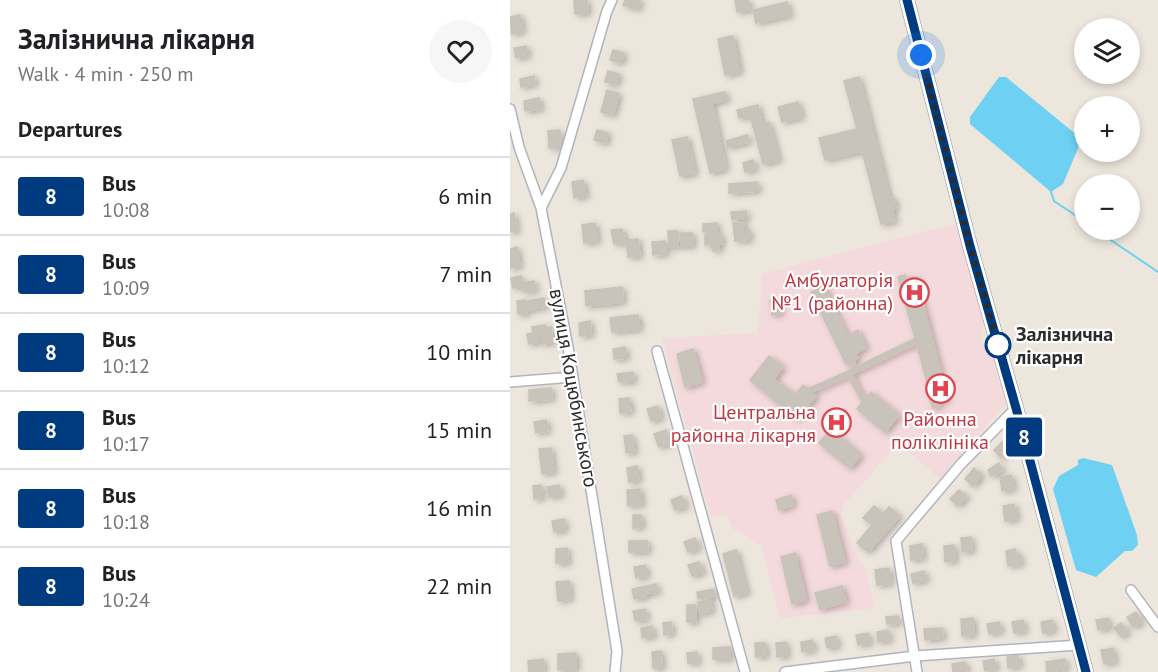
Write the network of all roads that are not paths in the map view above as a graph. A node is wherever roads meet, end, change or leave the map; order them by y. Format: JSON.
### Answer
{"nodes":[{"id":1,"x":612,"y":0,"type":"edge"},
{"id":2,"x":907,"y":0,"type":"edge"},
{"id":3,"x":510,"y":108,"type":"edge"},
{"id":4,"x":541,"y":208,"type":"junction"},
{"id":5,"x":657,"y":351,"type":"dead end"},
{"id":6,"x":573,"y":376,"type":"junction"},
{"id":7,"x":510,"y":382,"type":"edge"},
{"id":8,"x":1016,"y":408,"type":"junction"},
{"id":9,"x":1131,"y":590,"type":"dead end"},
{"id":10,"x":1158,"y":627,"type":"edge"},
{"id":11,"x":1079,"y":645,"type":"junction"},
{"id":12,"x":915,"y":656,"type":"junction"},
{"id":13,"x":615,"y":672,"type":"edge"},
{"id":14,"x":745,"y":672,"type":"edge"},
{"id":15,"x":785,"y":672,"type":"edge"},
{"id":16,"x":917,"y":672,"type":"edge"},
{"id":17,"x":1086,"y":672,"type":"edge"}],
"edges":[{"from":1,"to":4,"type":"street"},
{"from":2,"to":8,"type":"street"},
{"from":3,"to":4,"type":"street","name":"вулиця Коцюбинського"},
{"from":4,"to":6,"type":"street","name":"вулиця Коцюбинського"},
{"from":5,"to":14,"type":"street"},
{"from":6,"to":7,"type":"street"},
{"from":6,"to":13,"type":"street","name":"вулиця Коцюбинського"},
{"from":8,"to":11,"type":"street"},
{"from":8,"to":12,"type":"street"},
{"from":9,"to":10,"type":"street"},
{"from":11,"to":12,"type":"street"},
{"from":11,"to":17,"type":"street"},
{"from":12,"to":15,"type":"street"},
{"from":12,"to":16,"type":"street"}]}
